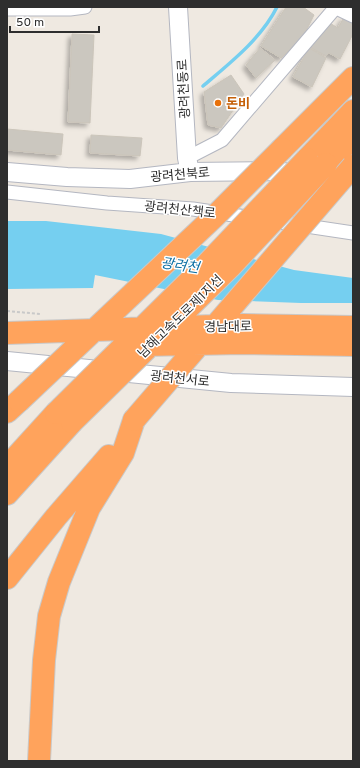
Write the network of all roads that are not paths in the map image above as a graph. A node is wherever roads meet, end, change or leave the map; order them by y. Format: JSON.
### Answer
{"nodes":[{"id":1,"x":85,"y":7,"type":"edge"},
{"id":2,"x":178,"y":7,"type":"edge"},
{"id":3,"x":335,"y":7,"type":"edge"},
{"id":4,"x":7,"y":9,"type":"edge"},
{"id":5,"x":353,"y":16,"type":"edge"},
{"id":6,"x":353,"y":78,"type":"edge"},
{"id":7,"x":353,"y":111,"type":"edge"},
{"id":8,"x":353,"y":138,"type":"edge"},
{"id":9,"x":317,"y":162,"type":"junction"},
{"id":10,"x":188,"y":165,"type":"junction"},
{"id":11,"x":353,"y":166,"type":"edge"},
{"id":12,"x":7,"y":172,"type":"edge"},
{"id":13,"x":353,"y":180,"type":"edge"},
{"id":14,"x":7,"y":192,"type":"edge"},
{"id":15,"x":353,"y":233,"type":"edge"},
{"id":16,"x":353,"y":327,"type":"edge"},
{"id":17,"x":7,"y":333,"type":"edge"},
{"id":18,"x":353,"y":345,"type":"edge"},
{"id":19,"x":7,"y":347,"type":"edge"},
{"id":20,"x":7,"y":361,"type":"edge"},
{"id":21,"x":353,"y":387,"type":"edge"},
{"id":22,"x":13,"y":406,"type":"edge"},
{"id":23,"x":64,"y":417,"type":"junction"},
{"id":24,"x":134,"y":420,"type":"junction"},
{"id":25,"x":7,"y":466,"type":"edge"},
{"id":26,"x":7,"y":494,"type":"edge"},
{"id":27,"x":7,"y":578,"type":"edge"},
{"id":28,"x":39,"y":761,"type":"edge"}],
"edges":[{"from":1,"to":4,"type":"street"},
{"from":2,"to":10,"type":"street","name":"광려천동로"},
{"from":3,"to":5,"type":"street"},
{"from":3,"to":10,"type":"street"},
{"from":6,"to":22,"type":"highway","bridge":true},
{"from":7,"to":9,"type":"highway","name":"남해고속도로제1지선"},
{"from":8,"to":9,"type":"highway","name":"남해고속도로제1지선"},
{"from":9,"to":23,"type":"highway","name":"남해고속도로제1지선","bridge":true},
{"from":10,"to":12,"type":"street","name":"광려천북로"},
{"from":10,"to":13,"type":"street","name":"광려천북로"},
{"from":11,"to":24,"type":"highway","bridge":true},
{"from":14,"to":15,"type":"street","name":"광려천산책로"},
{"from":16,"to":17,"type":"highway","name":"경남대로","bridge":true},
{"from":18,"to":19,"type":"highway","name":"경남대로","bridge":true},
{"from":20,"to":21,"type":"street","name":"광려천서로"},
{"from":23,"to":25,"type":"highway","name":"남해고속도로제1지선"},
{"from":23,"to":26,"type":"highway","name":"남해고속도로제1지선"},
{"from":24,"to":27,"type":"highway"},
{"from":24,"to":28,"type":"highway"}]}
